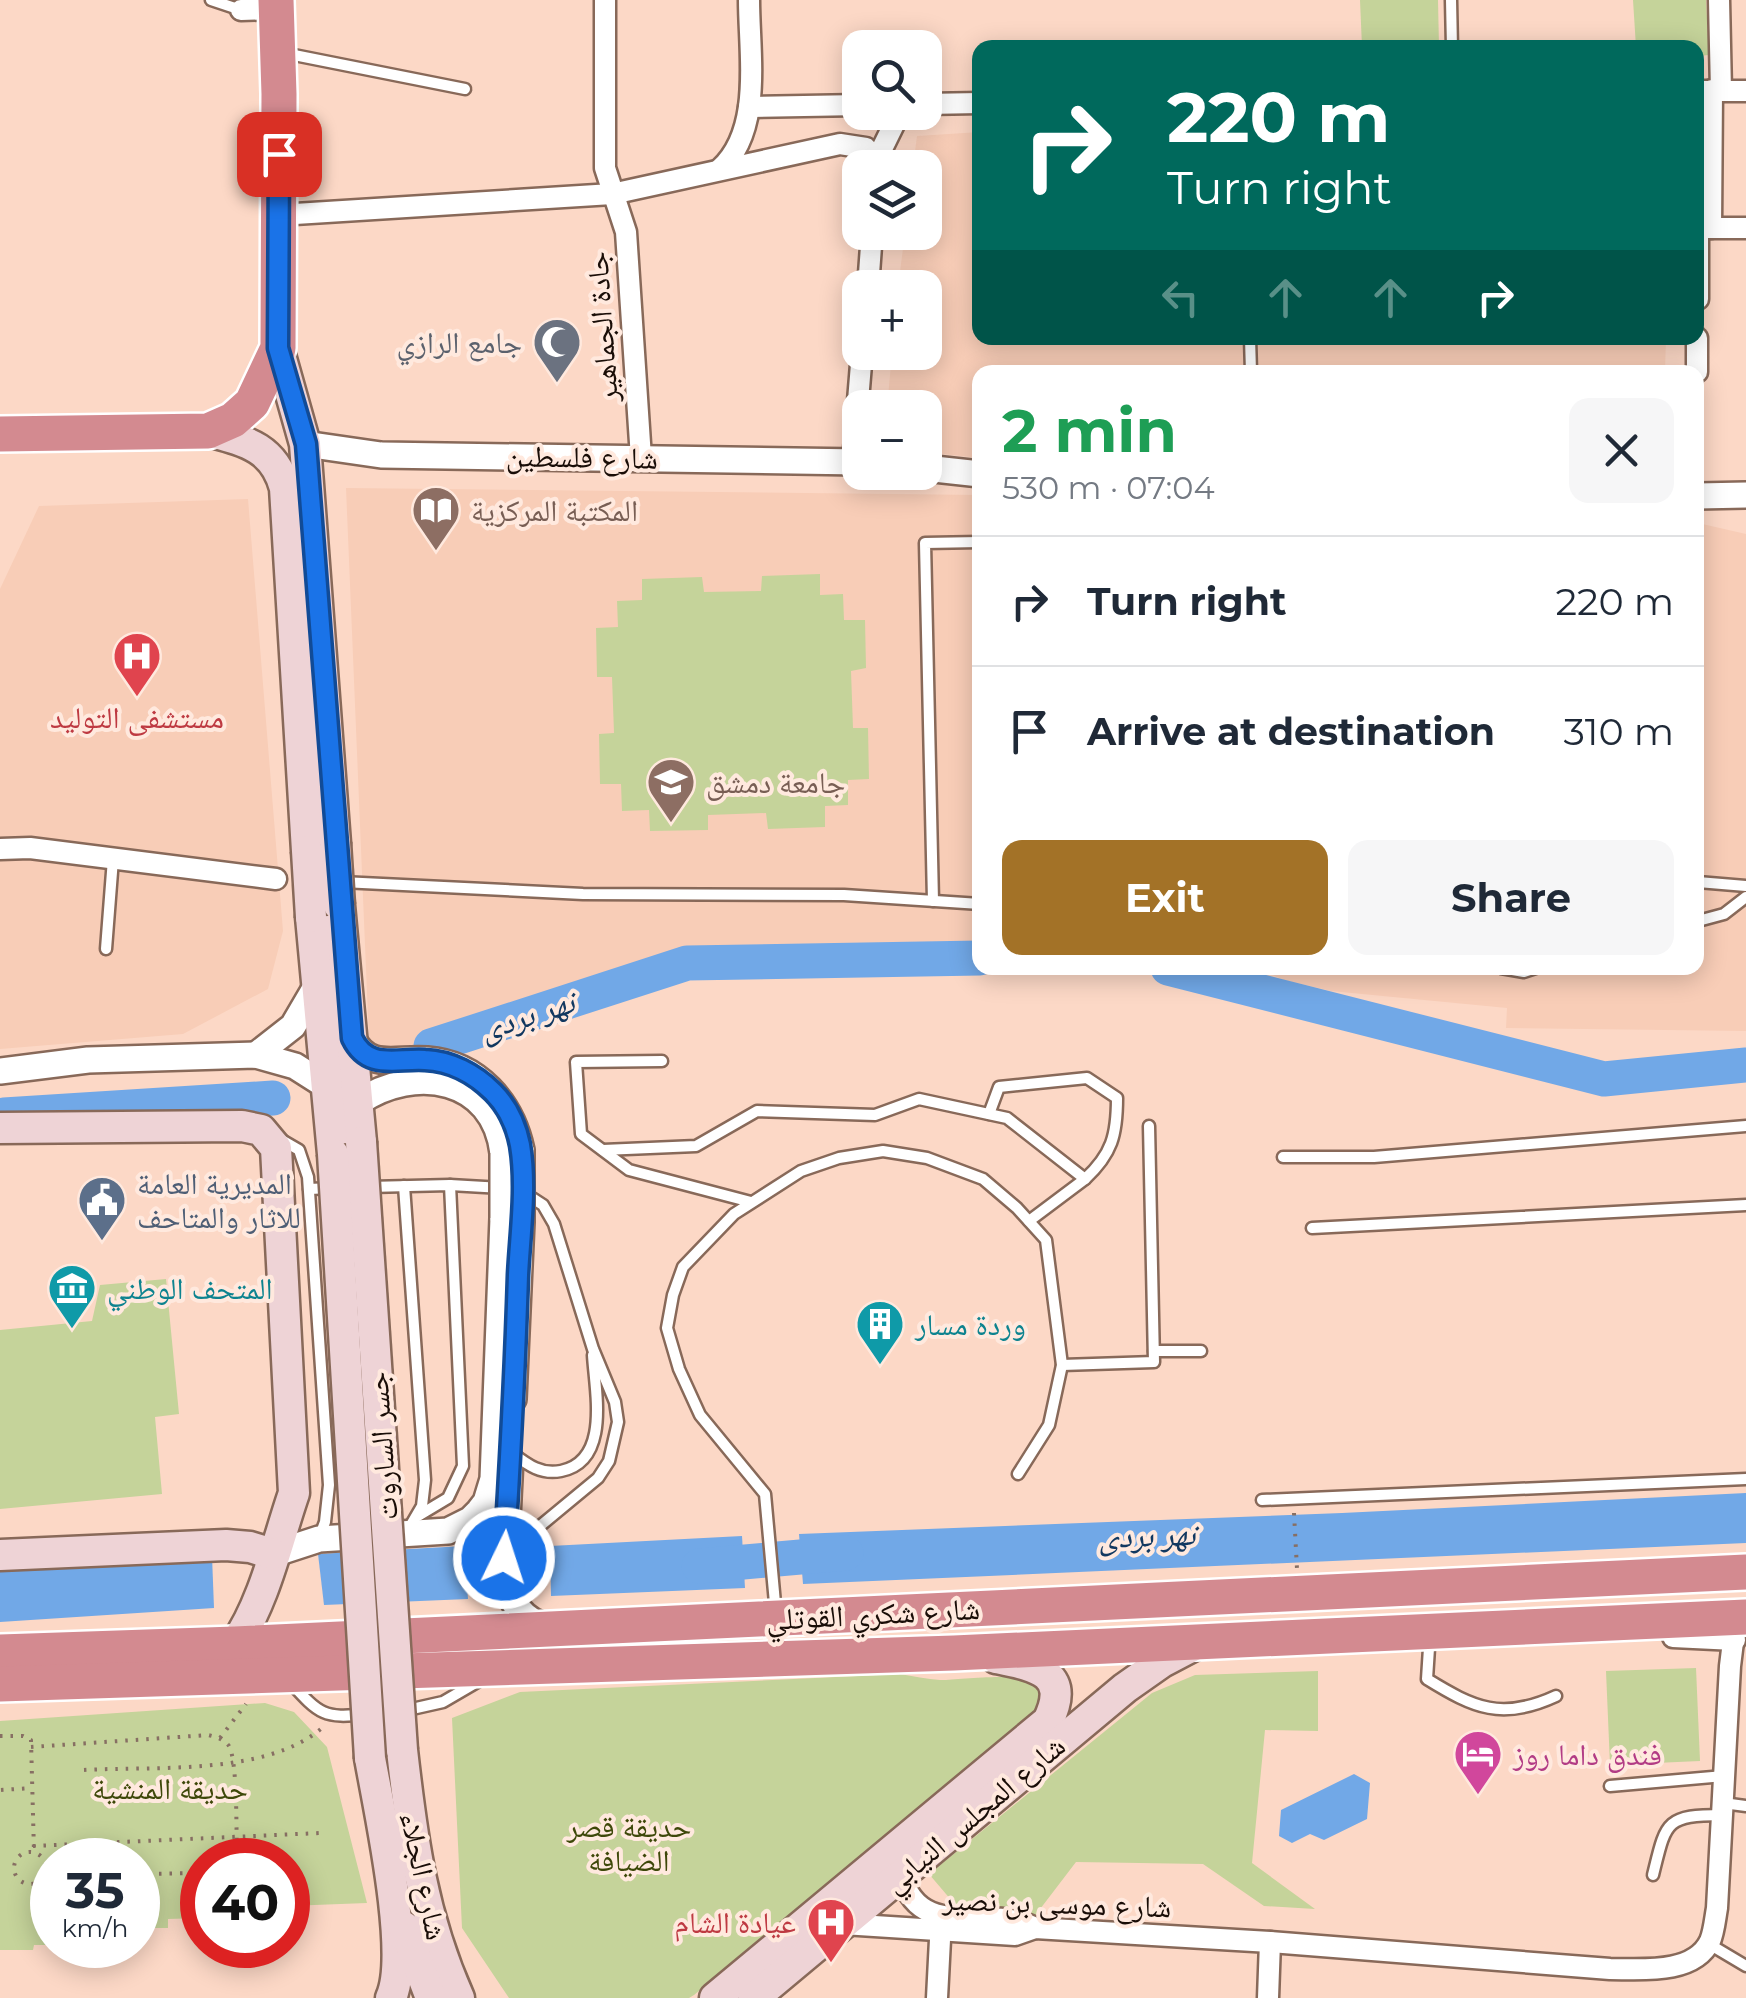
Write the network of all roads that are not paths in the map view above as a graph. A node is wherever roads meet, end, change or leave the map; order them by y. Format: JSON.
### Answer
{"nodes":[{"id":1,"x":212,"y":0,"type":"edge"},
{"id":2,"x":605,"y":0,"type":"edge"},
{"id":3,"x":749,"y":0,"type":"edge"},
{"id":4,"x":1451,"y":0,"type":"edge"},
{"id":5,"x":1719,"y":0,"type":"edge"},
{"id":6,"x":251,"y":5,"type":"edge"},
{"id":7,"x":1452,"y":40,"type":"edge"},
{"id":8,"x":278,"y":52,"type":"junction"},
{"id":9,"x":465,"y":89,"type":"dead end"},
{"id":10,"x":1746,"y":90,"type":"edge"},
{"id":11,"x":1710,"y":91,"type":"edge"},
{"id":12,"x":972,"y":103,"type":"edge"},
{"id":13,"x":942,"y":104,"type":"edge"},
{"id":14,"x":842,"y":105,"type":"edge"},
{"id":15,"x":749,"y":108,"type":"junction"},
{"id":16,"x":867,"y":150,"type":"edge"},
{"id":17,"x":720,"y":169,"type":"junction"},
{"id":18,"x":612,"y":194,"type":"junction"},
{"id":19,"x":279,"y":215,"type":"junction"},
{"id":20,"x":1704,"y":228,"type":"edge"},
{"id":21,"x":1746,"y":228,"type":"edge"},
{"id":22,"x":278,"y":348,"type":"junction"},
{"id":23,"x":208,"y":431,"type":"junction"},
{"id":24,"x":0,"y":434,"type":"edge"},
{"id":25,"x":306,"y":444,"type":"junction"},
{"id":26,"x":641,"y":458,"type":"junction"},
{"id":27,"x":842,"y":462,"type":"edge"},
{"id":28,"x":942,"y":470,"type":"edge"},
{"id":29,"x":972,"y":473,"type":"edge"},
{"id":30,"x":1746,"y":495,"type":"edge"},
{"id":31,"x":1704,"y":496,"type":"edge"},
{"id":32,"x":972,"y":542,"type":"edge"},
{"id":33,"x":321,"y":847,"type":"junction"},
{"id":34,"x":0,"y":849,"type":"edge"},
{"id":35,"x":113,"y":858,"type":"junction"},
{"id":36,"x":276,"y":879,"type":"joint"},
{"id":37,"x":1704,"y":882,"type":"edge"},
{"id":38,"x":1746,"y":886,"type":"edge"},
{"id":39,"x":1746,"y":897,"type":"edge"},
{"id":40,"x":933,"y":902,"type":"junction"},
{"id":41,"x":972,"y":904,"type":"edge"},
{"id":42,"x":1724,"y":914,"type":"junction"},
{"id":43,"x":1704,"y":919,"type":"edge"},
{"id":44,"x":1704,"y":927,"type":"edge"},
{"id":45,"x":106,"y":949,"type":"dead end"},
{"id":46,"x":318,"y":985,"type":"junction"},
{"id":47,"x":352,"y":1038,"type":"junction"},
{"id":48,"x":256,"y":1055,"type":"junction"},
{"id":49,"x":662,"y":1061,"type":"dead end"},
{"id":50,"x":0,"y":1071,"type":"edge"},
{"id":51,"x":328,"y":1087,"type":"junction"},
{"id":52,"x":359,"y":1102,"type":"junction"},
{"id":53,"x":989,"y":1114,"type":"junction"},
{"id":54,"x":1149,"y":1126,"type":"dead end"},
{"id":55,"x":1746,"y":1126,"type":"edge"},
{"id":56,"x":0,"y":1128,"type":"edge"},
{"id":57,"x":261,"y":1130,"type":"junction"},
{"id":58,"x":348,"y":1148,"type":"junction"},
{"id":59,"x":602,"y":1150,"type":"junction"},
{"id":60,"x":512,"y":1152,"type":"junction"},
{"id":61,"x":1283,"y":1157,"type":"dead end"},
{"id":62,"x":1085,"y":1179,"type":"junction"},
{"id":63,"x":450,"y":1184,"type":"junction"},
{"id":64,"x":404,"y":1186,"type":"junction"},
{"id":65,"x":309,"y":1189,"type":"junction"},
{"id":66,"x":751,"y":1202,"type":"junction"},
{"id":67,"x":1746,"y":1205,"type":"edge"},
{"id":68,"x":512,"y":1220,"type":"junction"},
{"id":69,"x":1028,"y":1222,"type":"junction"},
{"id":70,"x":1312,"y":1228,"type":"dead end"},
{"id":71,"x":593,"y":1349,"type":"junction"},
{"id":72,"x":1201,"y":1350,"type":"dead end"},
{"id":73,"x":1154,"y":1352,"type":"junction"},
{"id":74,"x":1062,"y":1364,"type":"junction"},
{"id":75,"x":511,"y":1452,"type":"junction"},
{"id":76,"x":1018,"y":1474,"type":"dead end"},
{"id":77,"x":1746,"y":1478,"type":"edge"},
{"id":78,"x":1262,"y":1500,"type":"dead end"},
{"id":79,"x":411,"y":1525,"type":"junction"},
{"id":80,"x":319,"y":1539,"type":"junction"},
{"id":81,"x":273,"y":1554,"type":"junction"},
{"id":82,"x":0,"y":1555,"type":"edge"},
{"id":83,"x":504,"y":1558,"type":"junction"},
{"id":84,"x":1746,"y":1572,"type":"edge"},
{"id":85,"x":775,"y":1603,"type":"junction"},
{"id":86,"x":558,"y":1629,"type":"junction"},
{"id":87,"x":1741,"y":1629,"type":"edge"},
{"id":88,"x":1202,"y":1641,"type":"junction"},
{"id":89,"x":236,"y":1644,"type":"junction"},
{"id":90,"x":1428,"y":1648,"type":"junction"},
{"id":91,"x":0,"y":1652,"type":"edge"},
{"id":92,"x":969,"y":1652,"type":"junction"},
{"id":93,"x":500,"y":1668,"type":"junction"},
{"id":94,"x":284,"y":1675,"type":"junction"},
{"id":95,"x":0,"y":1684,"type":"edge"},
{"id":96,"x":1556,"y":1696,"type":"dead end"},
{"id":97,"x":402,"y":1750,"type":"joint"},
{"id":98,"x":1724,"y":1776,"type":"junction"},
{"id":99,"x":1610,"y":1786,"type":"dead end"},
{"id":100,"x":1746,"y":1806,"type":"edge"},
{"id":101,"x":1722,"y":1809,"type":"junction"},
{"id":102,"x":901,"y":1875,"type":"junction"},
{"id":103,"x":1653,"y":1875,"type":"dead end"},
{"id":104,"x":392,"y":1886,"type":"junction"},
{"id":105,"x":941,"y":1923,"type":"junction"},
{"id":106,"x":843,"y":1924,"type":"junction"},
{"id":107,"x":1270,"y":1942,"type":"junction"},
{"id":108,"x":1709,"y":1944,"type":"junction"},
{"id":109,"x":1746,"y":1966,"type":"edge"},
{"id":110,"x":392,"y":1998,"type":"edge"},
{"id":111,"x":431,"y":1998,"type":"edge"},
{"id":112,"x":458,"y":1998,"type":"edge"},
{"id":113,"x":714,"y":1998,"type":"edge"},
{"id":114,"x":754,"y":1998,"type":"edge"},
{"id":115,"x":938,"y":1998,"type":"edge"},
{"id":116,"x":1268,"y":1998,"type":"edge"}],
"edges":[{"from":1,"to":6,"type":"lane"},
{"from":2,"to":18,"type":"street","name":"جادة الجماهير"},
{"from":3,"to":15,"type":"street"},
{"from":4,"to":7,"type":"lane"},
{"from":5,"to":11,"type":"street"},
{"from":6,"to":8,"type":"highway"},
{"from":8,"to":9,"type":"lane"},
{"from":8,"to":19,"type":"highway"},
{"from":10,"to":11,"type":"street"},
{"from":11,"to":20,"type":"street"},
{"from":12,"to":13,"type":"street"},
{"from":14,"to":15,"type":"street"},
{"from":15,"to":17,"type":"street"},
{"from":16,"to":17,"type":"street"},
{"from":17,"to":18,"type":"street"},
{"from":18,"to":19,"type":"street"},
{"from":18,"to":26,"type":"street","name":"جادة الجماهير"},
{"from":19,"to":22,"type":"highway"},
{"from":20,"to":21,"type":"street"},
{"from":22,"to":23,"type":"highway"},
{"from":22,"to":25,"type":"main road"},
{"from":23,"to":24,"type":"highway"},
{"from":23,"to":33,"type":"main road"},
{"from":25,"to":26,"type":"street","name":"شارع فلسطين"},
{"from":25,"to":33,"type":"main road"},
{"from":26,"to":27,"type":"street","name":"شارع فلسطين"},
{"from":28,"to":29,"type":"street"},
{"from":30,"to":31,"type":"street"},
{"from":32,"to":40,"type":"lane"},
{"from":33,"to":46,"type":"main road","bridge":true},
{"from":33,"to":47,"type":"main road","bridge":true},
{"from":34,"to":35,"type":"street"},
{"from":35,"to":36,"type":"street"},
{"from":35,"to":45,"type":"lane"},
{"from":36,"to":40,"type":"lane"},
{"from":37,"to":38,"type":"lane"},
{"from":39,"to":42,"type":"lane"},
{"from":40,"to":41,"type":"lane"},
{"from":42,"to":43,"type":"lane"},
{"from":42,"to":44,"type":"lane"},
{"from":46,"to":48,"type":"street"},
{"from":46,"to":51,"type":"main road"},
{"from":47,"to":52,"type":"main road"},
{"from":47,"to":60,"type":"street"},
{"from":48,"to":50,"type":"street"},
{"from":48,"to":51,"type":"street"},
{"from":49,"to":59,"type":"lane"},
{"from":51,"to":58,"type":"main road"},
{"from":52,"to":58,"type":"main road"},
{"from":52,"to":60,"type":"street"},
{"from":53,"to":59,"type":"lane"},
{"from":53,"to":62,"type":"lane"},
{"from":53,"to":62,"type":"lane"},
{"from":54,"to":73,"type":"lane"},
{"from":55,"to":61,"type":"lane"},
{"from":56,"to":57,"type":"main road"},
{"from":57,"to":65,"type":"lane"},
{"from":57,"to":81,"type":"main road"},
{"from":58,"to":97,"type":"main road","name":"جسر الساروت","bridge":true},
{"from":58,"to":104,"type":"main road","name":"جسر الساروت","bridge":true},
{"from":59,"to":66,"type":"lane"},
{"from":60,"to":68,"type":"street","bridge":true},
{"from":62,"to":69,"type":"lane"},
{"from":63,"to":64,"type":"lane"},
{"from":63,"to":71,"type":"lane"},
{"from":63,"to":79,"type":"lane"},
{"from":64,"to":65,"type":"lane"},
{"from":64,"to":79,"type":"lane"},
{"from":65,"to":80,"type":"lane"},
{"from":66,"to":69,"type":"lane"},
{"from":66,"to":85,"type":"lane"},
{"from":67,"to":70,"type":"lane"},
{"from":68,"to":75,"type":"street"},
{"from":68,"to":79,"type":"street"},
{"from":69,"to":74,"type":"lane"},
{"from":71,"to":75,"type":"lane"},
{"from":71,"to":83,"type":"lane"},
{"from":72,"to":73,"type":"lane"},
{"from":73,"to":74,"type":"lane"},
{"from":74,"to":76,"type":"lane"},
{"from":75,"to":83,"type":"street"},
{"from":77,"to":78,"type":"lane"},
{"from":79,"to":80,"type":"street"},
{"from":80,"to":81,"type":"street"},
{"from":81,"to":82,"type":"main road"},
{"from":81,"to":89,"type":"main road"},
{"from":83,"to":86,"type":"street"},
{"from":84,"to":85,"type":"highway","name":"شارع شكري القوتلي"},
{"from":85,"to":86,"type":"highway","name":"شارع شكري القوتلي"},
{"from":86,"to":89,"type":"highway","name":"شارع شكري القوتلي"},
{"from":87,"to":88,"type":"highway","name":"شارع شكري القوتلي"},
{"from":87,"to":90,"type":"street"},
{"from":87,"to":98,"type":"street"},
{"from":88,"to":90,"type":"street"},
{"from":88,"to":92,"type":"highway","name":"شارع شكري القوتلي"},
{"from":88,"to":102,"type":"main road","name":"شارع المجلس النيابي"},
{"from":89,"to":91,"type":"highway","name":"شارع شكري القوتلي"},
{"from":90,"to":96,"type":"lane"},
{"from":92,"to":93,"type":"highway","name":"شارع شكري القوتلي"},
{"from":92,"to":113,"type":"main road","name":"شارع المجلس النيابي"},
{"from":93,"to":94,"type":"highway","name":"شارع شكري القوتلي"},
{"from":93,"to":94,"type":"lane"},
{"from":94,"to":95,"type":"highway","name":"شارع شكري القوتلي"},
{"from":97,"to":112,"type":"main road","name":"شارع الجلاء"},
{"from":98,"to":99,"type":"lane"},
{"from":98,"to":101,"type":"street"},
{"from":100,"to":101,"type":"lane"},
{"from":101,"to":103,"type":"lane"},
{"from":101,"to":108,"type":"street"},
{"from":102,"to":105,"type":"street"},
{"from":102,"to":106,"type":"main road","name":"شارع المجلس النيابي"},
{"from":104,"to":110,"type":"main road"},
{"from":104,"to":111,"type":"main road","name":"شارع الجلاء"},
{"from":105,"to":106,"type":"street","name":"شارع موسى بن نصير"},
{"from":105,"to":107,"type":"street","name":"شارع موسى بن نصير"},
{"from":105,"to":115,"type":"street"},
{"from":106,"to":114,"type":"main road","name":"شارع المجلس النيابي"},
{"from":107,"to":108,"type":"street","name":"شارع موسى بن نصير"},
{"from":107,"to":116,"type":"street"},
{"from":108,"to":109,"type":"lane"}]}
